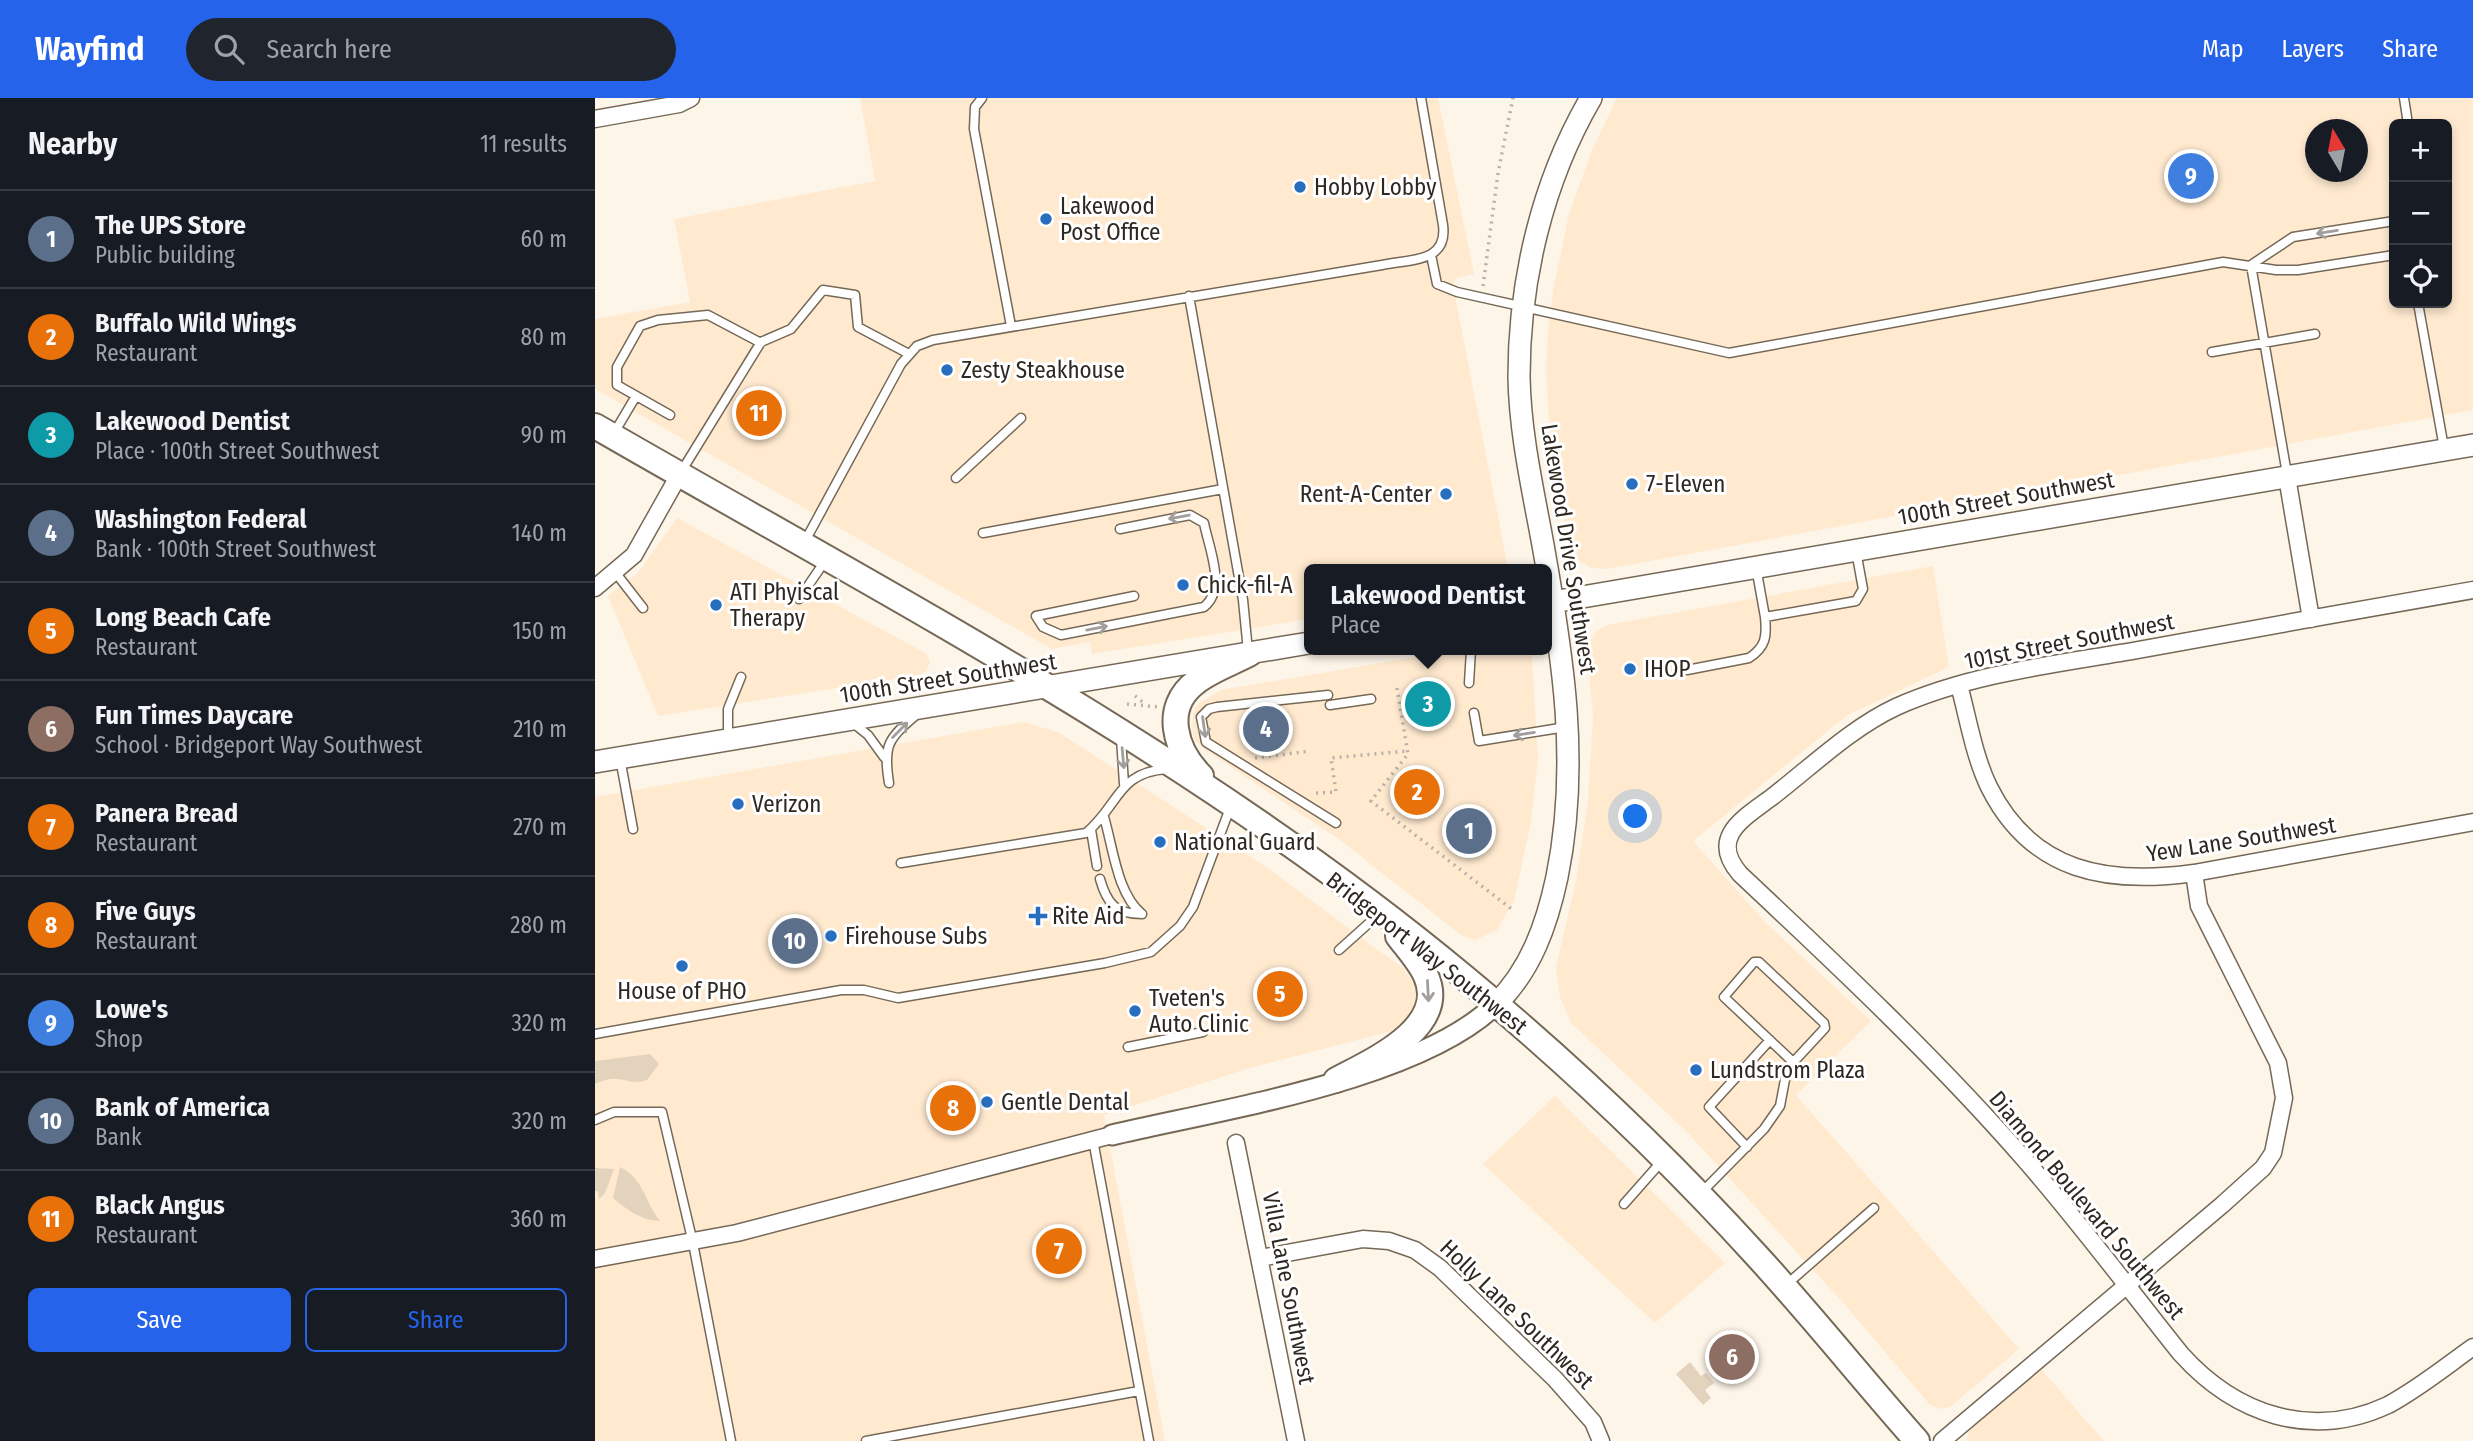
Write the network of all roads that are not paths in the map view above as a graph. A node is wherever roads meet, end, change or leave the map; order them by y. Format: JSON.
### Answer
{"nodes":[{"id":1,"x":691,"y":98,"type":"edge"},
{"id":2,"x":982,"y":98,"type":"edge"},
{"id":3,"x":1421,"y":98,"type":"edge"},
{"id":4,"x":1591,"y":98,"type":"edge"},
{"id":5,"x":2404,"y":98,"type":"edge"},
{"id":6,"x":595,"y":119,"type":"edge"},
{"id":7,"x":2407,"y":119,"type":"edge"},
{"id":8,"x":2389,"y":223,"type":"edge"},
{"id":9,"x":1431,"y":255,"type":"junction"},
{"id":10,"x":2389,"y":256,"type":"edge"},
{"id":11,"x":2251,"y":265,"type":"junction"},
{"id":12,"x":1189,"y":296,"type":"junction"},
{"id":13,"x":2419,"y":308,"type":"edge"},
{"id":14,"x":1523,"y":309,"type":"junction"},
{"id":15,"x":1011,"y":326,"type":"junction"},
{"id":16,"x":2315,"y":334,"type":"dead end"},
{"id":17,"x":761,"y":343,"type":"junction"},
{"id":18,"x":2264,"y":343,"type":"junction"},
{"id":19,"x":2212,"y":352,"type":"dead end"},
{"id":20,"x":909,"y":354,"type":"junction"},
{"id":21,"x":636,"y":396,"type":"junction"},
{"id":22,"x":670,"y":415,"type":"dead end"},
{"id":23,"x":1021,"y":418,"type":"dead end"},
{"id":24,"x":604,"y":431,"type":"edge"},
{"id":25,"x":2473,"y":445,"type":"edge"},
{"id":26,"x":2444,"y":450,"type":"junction"},
{"id":27,"x":679,"y":475,"type":"junction"},
{"id":28,"x":2287,"y":477,"type":"junction"},
{"id":29,"x":956,"y":478,"type":"dead end"},
{"id":30,"x":1223,"y":489,"type":"junction"},
{"id":31,"x":1120,"y":529,"type":"dead end"},
{"id":32,"x":983,"y":533,"type":"dead end"},
{"id":33,"x":802,"y":546,"type":"junction"},
{"id":34,"x":1856,"y":550,"type":"junction"},
{"id":35,"x":826,"y":559,"type":"junction"},
{"id":36,"x":1544,"y":564,"type":"edge"},
{"id":37,"x":1756,"y":567,"type":"junction"},
{"id":38,"x":615,"y":572,"type":"junction"},
{"id":39,"x":595,"y":588,"type":"edge"},
{"id":40,"x":2473,"y":590,"type":"edge"},
{"id":41,"x":1134,"y":596,"type":"dead end"},
{"id":42,"x":799,"y":599,"type":"dead end"},
{"id":43,"x":1552,"y":602,"type":"edge"},
{"id":44,"x":643,"y":608,"type":"dead end"},
{"id":45,"x":1552,"y":615,"type":"edge"},
{"id":46,"x":1765,"y":617,"type":"junction"},
{"id":47,"x":2311,"y":619,"type":"junction"},
{"id":48,"x":1304,"y":644,"type":"edge"},
{"id":49,"x":1249,"y":654,"type":"junction"},
{"id":50,"x":1471,"y":655,"type":"edge"},
{"id":51,"x":1687,"y":670,"type":"dead end"},
{"id":52,"x":741,"y":677,"type":"dead end"},
{"id":53,"x":1469,"y":683,"type":"dead end"},
{"id":54,"x":1959,"y":685,"type":"junction"},
{"id":55,"x":1049,"y":688,"type":"junction"},
{"id":56,"x":1328,"y":695,"type":"dead end"},
{"id":57,"x":1371,"y":699,"type":"dead end"},
{"id":58,"x":1330,"y":705,"type":"dead end"},
{"id":59,"x":923,"y":708,"type":"junction"},
{"id":60,"x":1474,"y":713,"type":"dead end"},
{"id":61,"x":847,"y":721,"type":"junction"},
{"id":62,"x":1569,"y":726,"type":"junction"},
{"id":63,"x":1120,"y":732,"type":"junction"},
{"id":64,"x":728,"y":740,"type":"junction"},
{"id":65,"x":885,"y":757,"type":"junction"},
{"id":66,"x":620,"y":758,"type":"junction"},
{"id":67,"x":595,"y":762,"type":"edge"},
{"id":68,"x":1177,"y":769,"type":"junction"},
{"id":69,"x":889,"y":783,"type":"dead end"},
{"id":70,"x":1124,"y":784,"type":"junction"},
{"id":71,"x":1231,"y":806,"type":"junction"},
{"id":72,"x":1104,"y":817,"type":"junction"},
{"id":73,"x":1336,"y":822,"type":"dead end"},
{"id":74,"x":2473,"y":822,"type":"edge"},
{"id":75,"x":633,"y":828,"type":"dead end"},
{"id":76,"x":1090,"y":830,"type":"junction"},
{"id":77,"x":1727,"y":847,"type":"joint"},
{"id":78,"x":901,"y":863,"type":"dead end"},
{"id":79,"x":1097,"y":866,"type":"dead end"},
{"id":80,"x":2194,"y":873,"type":"junction"},
{"id":81,"x":1100,"y":880,"type":"dead end"},
{"id":82,"x":1381,"y":913,"type":"junction"},
{"id":83,"x":1339,"y":950,"type":"dead end"},
{"id":84,"x":1496,"y":1004,"type":"junction"},
{"id":85,"x":1203,"y":1032,"type":"dead end"},
{"id":86,"x":595,"y":1034,"type":"edge"},
{"id":87,"x":1770,"y":1040,"type":"junction"},
{"id":88,"x":1128,"y":1047,"type":"dead end"},
{"id":89,"x":1793,"y":1062,"type":"junction"},
{"id":90,"x":1336,"y":1080,"type":"junction"},
{"id":91,"x":595,"y":1120,"type":"edge"},
{"id":92,"x":1103,"y":1138,"type":"junction"},
{"id":93,"x":1236,"y":1143,"type":"dead end"},
{"id":94,"x":1747,"y":1147,"type":"junction"},
{"id":95,"x":1664,"y":1159,"type":"junction"},
{"id":96,"x":1699,"y":1195,"type":"junction"},
{"id":97,"x":1624,"y":1204,"type":"dead end"},
{"id":98,"x":1874,"y":1208,"type":"dead end"},
{"id":99,"x":693,"y":1243,"type":"junction"},
{"id":100,"x":1260,"y":1258,"type":"junction"},
{"id":101,"x":595,"y":1259,"type":"edge"},
{"id":102,"x":2127,"y":1286,"type":"junction"},
{"id":103,"x":1784,"y":1287,"type":"junction"},
{"id":104,"x":2473,"y":1348,"type":"edge"},
{"id":105,"x":1139,"y":1391,"type":"junction"},
{"id":106,"x":2326,"y":1424,"type":"junction"},
{"id":107,"x":731,"y":1441,"type":"edge"},
{"id":108,"x":866,"y":1441,"type":"edge"},
{"id":109,"x":1149,"y":1441,"type":"edge"},
{"id":110,"x":1296,"y":1441,"type":"edge"},
{"id":111,"x":1601,"y":1441,"type":"edge"},
{"id":112,"x":1917,"y":1441,"type":"edge"},
{"id":113,"x":1942,"y":1441,"type":"edge"},
{"id":114,"x":2329,"y":1441,"type":"edge"}],
"edges":[{"from":1,"to":6,"type":"street"},
{"from":2,"to":15,"type":"lane"},
{"from":3,"to":9,"type":"lane"},
{"from":4,"to":14,"type":"main road","name":"Lakewood Drive Southwest"},
{"from":5,"to":7,"type":"lane"},
{"from":8,"to":11,"type":"lane","one_way":true},
{"from":9,"to":12,"type":"lane"},
{"from":9,"to":14,"type":"lane"},
{"from":10,"to":11,"type":"lane"},
{"from":11,"to":14,"type":"lane"},
{"from":11,"to":18,"type":"lane"},
{"from":12,"to":15,"type":"lane"},
{"from":12,"to":30,"type":"lane"},
{"from":13,"to":26,"type":"lane"},
{"from":14,"to":36,"type":"main road","name":"Lakewood Drive Southwest"},
{"from":15,"to":20,"type":"lane"},
{"from":16,"to":18,"type":"lane"},
{"from":17,"to":20,"type":"lane"},
{"from":17,"to":21,"type":"lane"},
{"from":17,"to":27,"type":"lane"},
{"from":18,"to":19,"type":"lane"},
{"from":18,"to":28,"type":"lane"},
{"from":20,"to":33,"type":"lane"},
{"from":21,"to":22,"type":"lane"},
{"from":21,"to":24,"type":"lane"},
{"from":23,"to":29,"type":"lane"},
{"from":24,"to":27,"type":"main road","name":"Bridgeport Way Southwest"},
{"from":25,"to":26,"type":"main road","name":"100th Street Southwest"},
{"from":26,"to":28,"type":"main road","name":"100th Street Southwest"},
{"from":27,"to":33,"type":"main road","name":"Bridgeport Way Southwest"},
{"from":27,"to":38,"type":"street"},
{"from":28,"to":34,"type":"main road","name":"100th Street Southwest"},
{"from":28,"to":47,"type":"street"},
{"from":30,"to":32,"type":"lane"},
{"from":30,"to":49,"type":"lane"},
{"from":41,"to":31,"type":"lane","one_way":true},
{"from":33,"to":35,"type":"main road","name":"Bridgeport Way Southwest"},
{"from":34,"to":37,"type":"main road","name":"100th Street Southwest"},
{"from":34,"to":46,"type":"lane"},
{"from":35,"to":42,"type":"lane"},
{"from":35,"to":55,"type":"main road","name":"Bridgeport Way Southwest"},
{"from":37,"to":43,"type":"main road","name":"100th Street Southwest"},
{"from":37,"to":46,"type":"lane"},
{"from":38,"to":39,"type":"street"},
{"from":38,"to":44,"type":"lane"},
{"from":40,"to":47,"type":"street","name":"101st Street Southwest"},
{"from":45,"to":62,"type":"main road","name":"Lakewood Drive Southwest"},
{"from":46,"to":51,"type":"lane"},
{"from":47,"to":54,"type":"street","name":"101st Street Southwest"},
{"from":48,"to":49,"type":"main road","name":"100th Street Southwest"},
{"from":49,"to":55,"type":"main road","name":"100th Street Southwest"},
{"from":49,"to":71,"type":"main road"},
{"from":50,"to":53,"type":"lane"},
{"from":52,"to":64,"type":"lane"},
{"from":54,"to":77,"type":"street","name":"101st Street Southwest"},
{"from":54,"to":80,"type":"street","name":"Yew Lane Southwest"},
{"from":55,"to":59,"type":"main road","name":"100th Street Southwest"},
{"from":55,"to":63,"type":"main road","name":"Bridgeport Way Southwest"},
{"from":56,"to":73,"type":"lane","one_way":true},
{"from":57,"to":58,"type":"lane"},
{"from":59,"to":61,"type":"main road","name":"100th Street Southwest"},
{"from":65,"to":59,"type":"lane","one_way":true},
{"from":62,"to":60,"type":"lane","one_way":true},
{"from":61,"to":64,"type":"main road","name":"100th Street Southwest"},
{"from":61,"to":65,"type":"lane"},
{"from":62,"to":84,"type":"main road","name":"Lakewood Drive Southwest"},
{"from":63,"to":68,"type":"main road","name":"Bridgeport Way Southwest"},
{"from":63,"to":70,"type":"lane","one_way":true},
{"from":64,"to":66,"type":"main road","name":"100th Street Southwest"},
{"from":65,"to":69,"type":"lane"},
{"from":66,"to":67,"type":"main road","name":"100th Street Southwest"},
{"from":66,"to":75,"type":"lane"},
{"from":68,"to":70,"type":"lane"},
{"from":68,"to":71,"type":"main road","name":"Bridgeport Way Southwest"},
{"from":70,"to":72,"type":"lane"},
{"from":71,"to":82,"type":"main road","name":"Bridgeport Way Southwest"},
{"from":71,"to":86,"type":"lane"},
{"from":72,"to":76,"type":"lane"},
{"from":72,"to":81,"type":"lane"},
{"from":74,"to":80,"type":"street","name":"Yew Lane Southwest"},
{"from":76,"to":78,"type":"lane"},
{"from":76,"to":79,"type":"lane"},
{"from":77,"to":102,"type":"street","name":"Diamond Boulevard Southwest"},
{"from":80,"to":102,"type":"street"},
{"from":82,"to":83,"type":"lane"},
{"from":82,"to":84,"type":"main road","name":"Bridgeport Way Southwest"},
{"from":82,"to":90,"type":"main road","one_way":true},
{"from":84,"to":90,"type":"street"},
{"from":84,"to":95,"type":"main road","name":"Bridgeport Way Southwest"},
{"from":85,"to":88,"type":"lane"},
{"from":87,"to":89,"type":"lane"},
{"from":87,"to":89,"type":"lane"},
{"from":87,"to":94,"type":"lane"},
{"from":89,"to":94,"type":"lane"},
{"from":90,"to":92,"type":"street"},
{"from":91,"to":99,"type":"lane"},
{"from":92,"to":99,"type":"street"},
{"from":92,"to":105,"type":"lane"},
{"from":93,"to":100,"type":"street","name":"Villa Lane Southwest"},
{"from":94,"to":96,"type":"lane"},
{"from":95,"to":96,"type":"main road","name":"Bridgeport Way Southwest"},
{"from":95,"to":97,"type":"lane"},
{"from":96,"to":103,"type":"main road","name":"Bridgeport Way Southwest"},
{"from":98,"to":103,"type":"lane"},
{"from":99,"to":101,"type":"street"},
{"from":99,"to":107,"type":"lane"},
{"from":100,"to":110,"type":"street","name":"Villa Lane Southwest"},
{"from":100,"to":111,"type":"street","name":"Holly Lane Southwest"},
{"from":102,"to":106,"type":"street","name":"Diamond Boulevard Southwest"},
{"from":102,"to":113,"type":"street"},
{"from":103,"to":112,"type":"main road","name":"Bridgeport Way Southwest"},
{"from":104,"to":106,"type":"street","name":"Diamond Boulevard Southwest"},
{"from":105,"to":108,"type":"lane"},
{"from":105,"to":109,"type":"lane"},
{"from":106,"to":114,"type":"street"}]}
